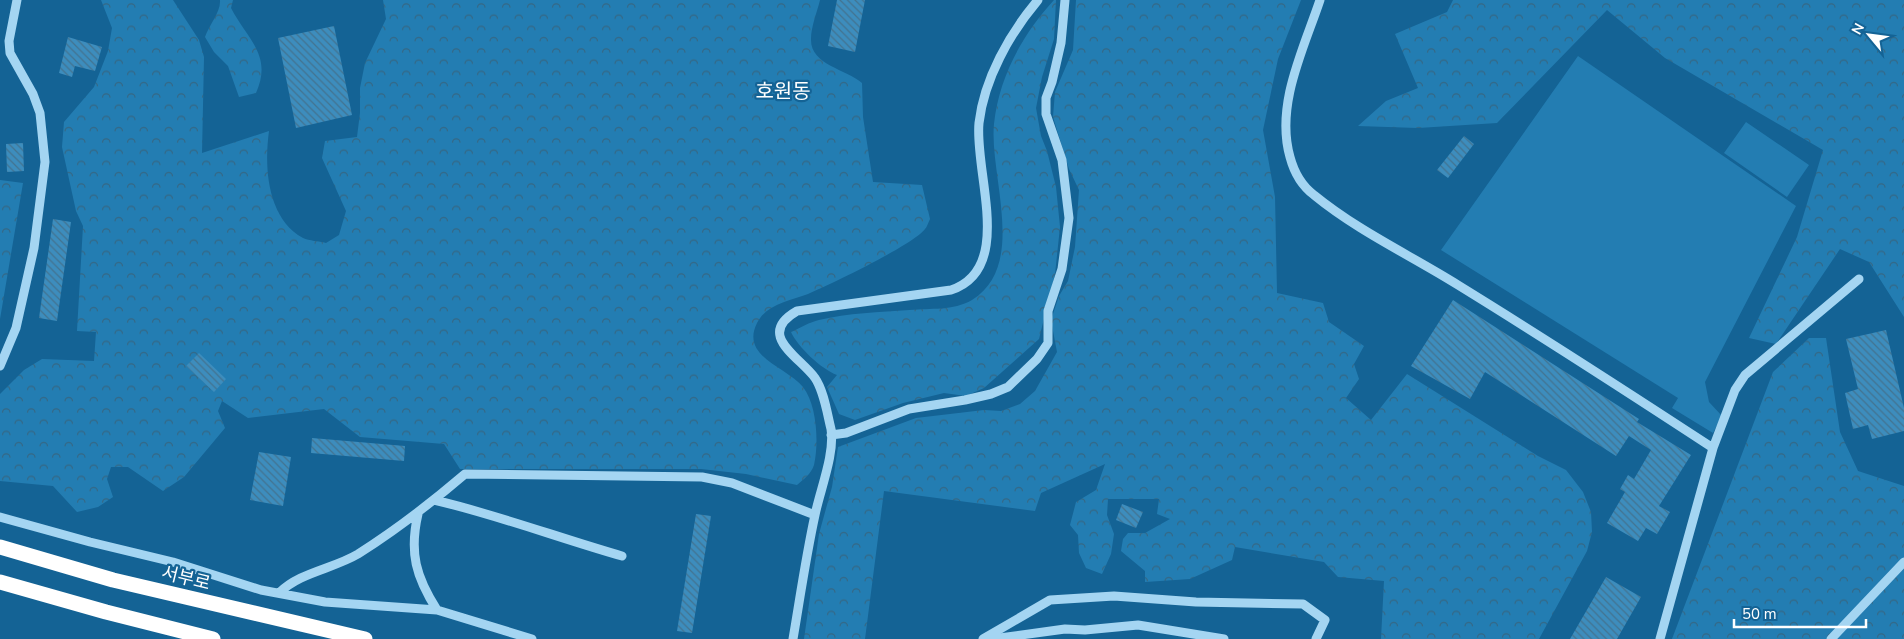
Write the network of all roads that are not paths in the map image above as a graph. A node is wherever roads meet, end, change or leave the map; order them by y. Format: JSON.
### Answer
{"nodes":[{"id":1,"x":17,"y":0,"type":"edge"},
{"id":2,"x":1038,"y":0,"type":"edge"},
{"id":3,"x":1065,"y":0,"type":"edge"},
{"id":4,"x":1320,"y":0,"type":"edge"},
{"id":5,"x":1859,"y":280,"type":"dead end"},
{"id":6,"x":0,"y":366,"type":"edge"},
{"id":7,"x":831,"y":435,"type":"junction"},
{"id":8,"x":1713,"y":448,"type":"junction"},
{"id":9,"x":434,"y":500,"type":"junction"},
{"id":10,"x":418,"y":514,"type":"junction"},
{"id":11,"x":815,"y":515,"type":"junction"},
{"id":12,"x":0,"y":517,"type":"edge"},
{"id":13,"x":0,"y":547,"type":"edge"},
{"id":14,"x":622,"y":556,"type":"dead end"},
{"id":15,"x":1904,"y":562,"type":"edge"},
{"id":16,"x":0,"y":582,"type":"edge"},
{"id":17,"x":279,"y":593,"type":"junction"},
{"id":18,"x":437,"y":610,"type":"junction"},
{"id":19,"x":213,"y":639,"type":"edge"},
{"id":20,"x":365,"y":639,"type":"edge"},
{"id":21,"x":532,"y":639,"type":"edge"},
{"id":22,"x":793,"y":639,"type":"edge"},
{"id":23,"x":983,"y":639,"type":"edge"},
{"id":24,"x":992,"y":639,"type":"edge"},
{"id":25,"x":1224,"y":639,"type":"edge"},
{"id":26,"x":1316,"y":639,"type":"edge"},
{"id":27,"x":1660,"y":639,"type":"edge"},
{"id":28,"x":1831,"y":639,"type":"edge"}],
"edges":[{"from":1,"to":6,"type":"lane"},
{"from":2,"to":7,"type":"lane"},
{"from":3,"to":7,"type":"lane"},
{"from":4,"to":8,"type":"lane"},
{"from":5,"to":8,"type":"lane"},
{"from":7,"to":11,"type":"lane"},
{"from":8,"to":27,"type":"lane"},
{"from":9,"to":10,"type":"lane"},
{"from":9,"to":11,"type":"lane"},
{"from":9,"to":14,"type":"lane"},
{"from":10,"to":17,"type":"lane"},
{"from":10,"to":18,"type":"lane"},
{"from":11,"to":22,"type":"lane"},
{"from":12,"to":17,"type":"lane"},
{"from":13,"to":20,"type":"highway","name":"서부로"},
{"from":15,"to":28,"type":"lane"},
{"from":16,"to":19,"type":"highway"},
{"from":17,"to":18,"type":"lane"},
{"from":18,"to":21,"type":"lane"},
{"from":23,"to":26,"type":"lane"},
{"from":24,"to":25,"type":"lane"}]}
